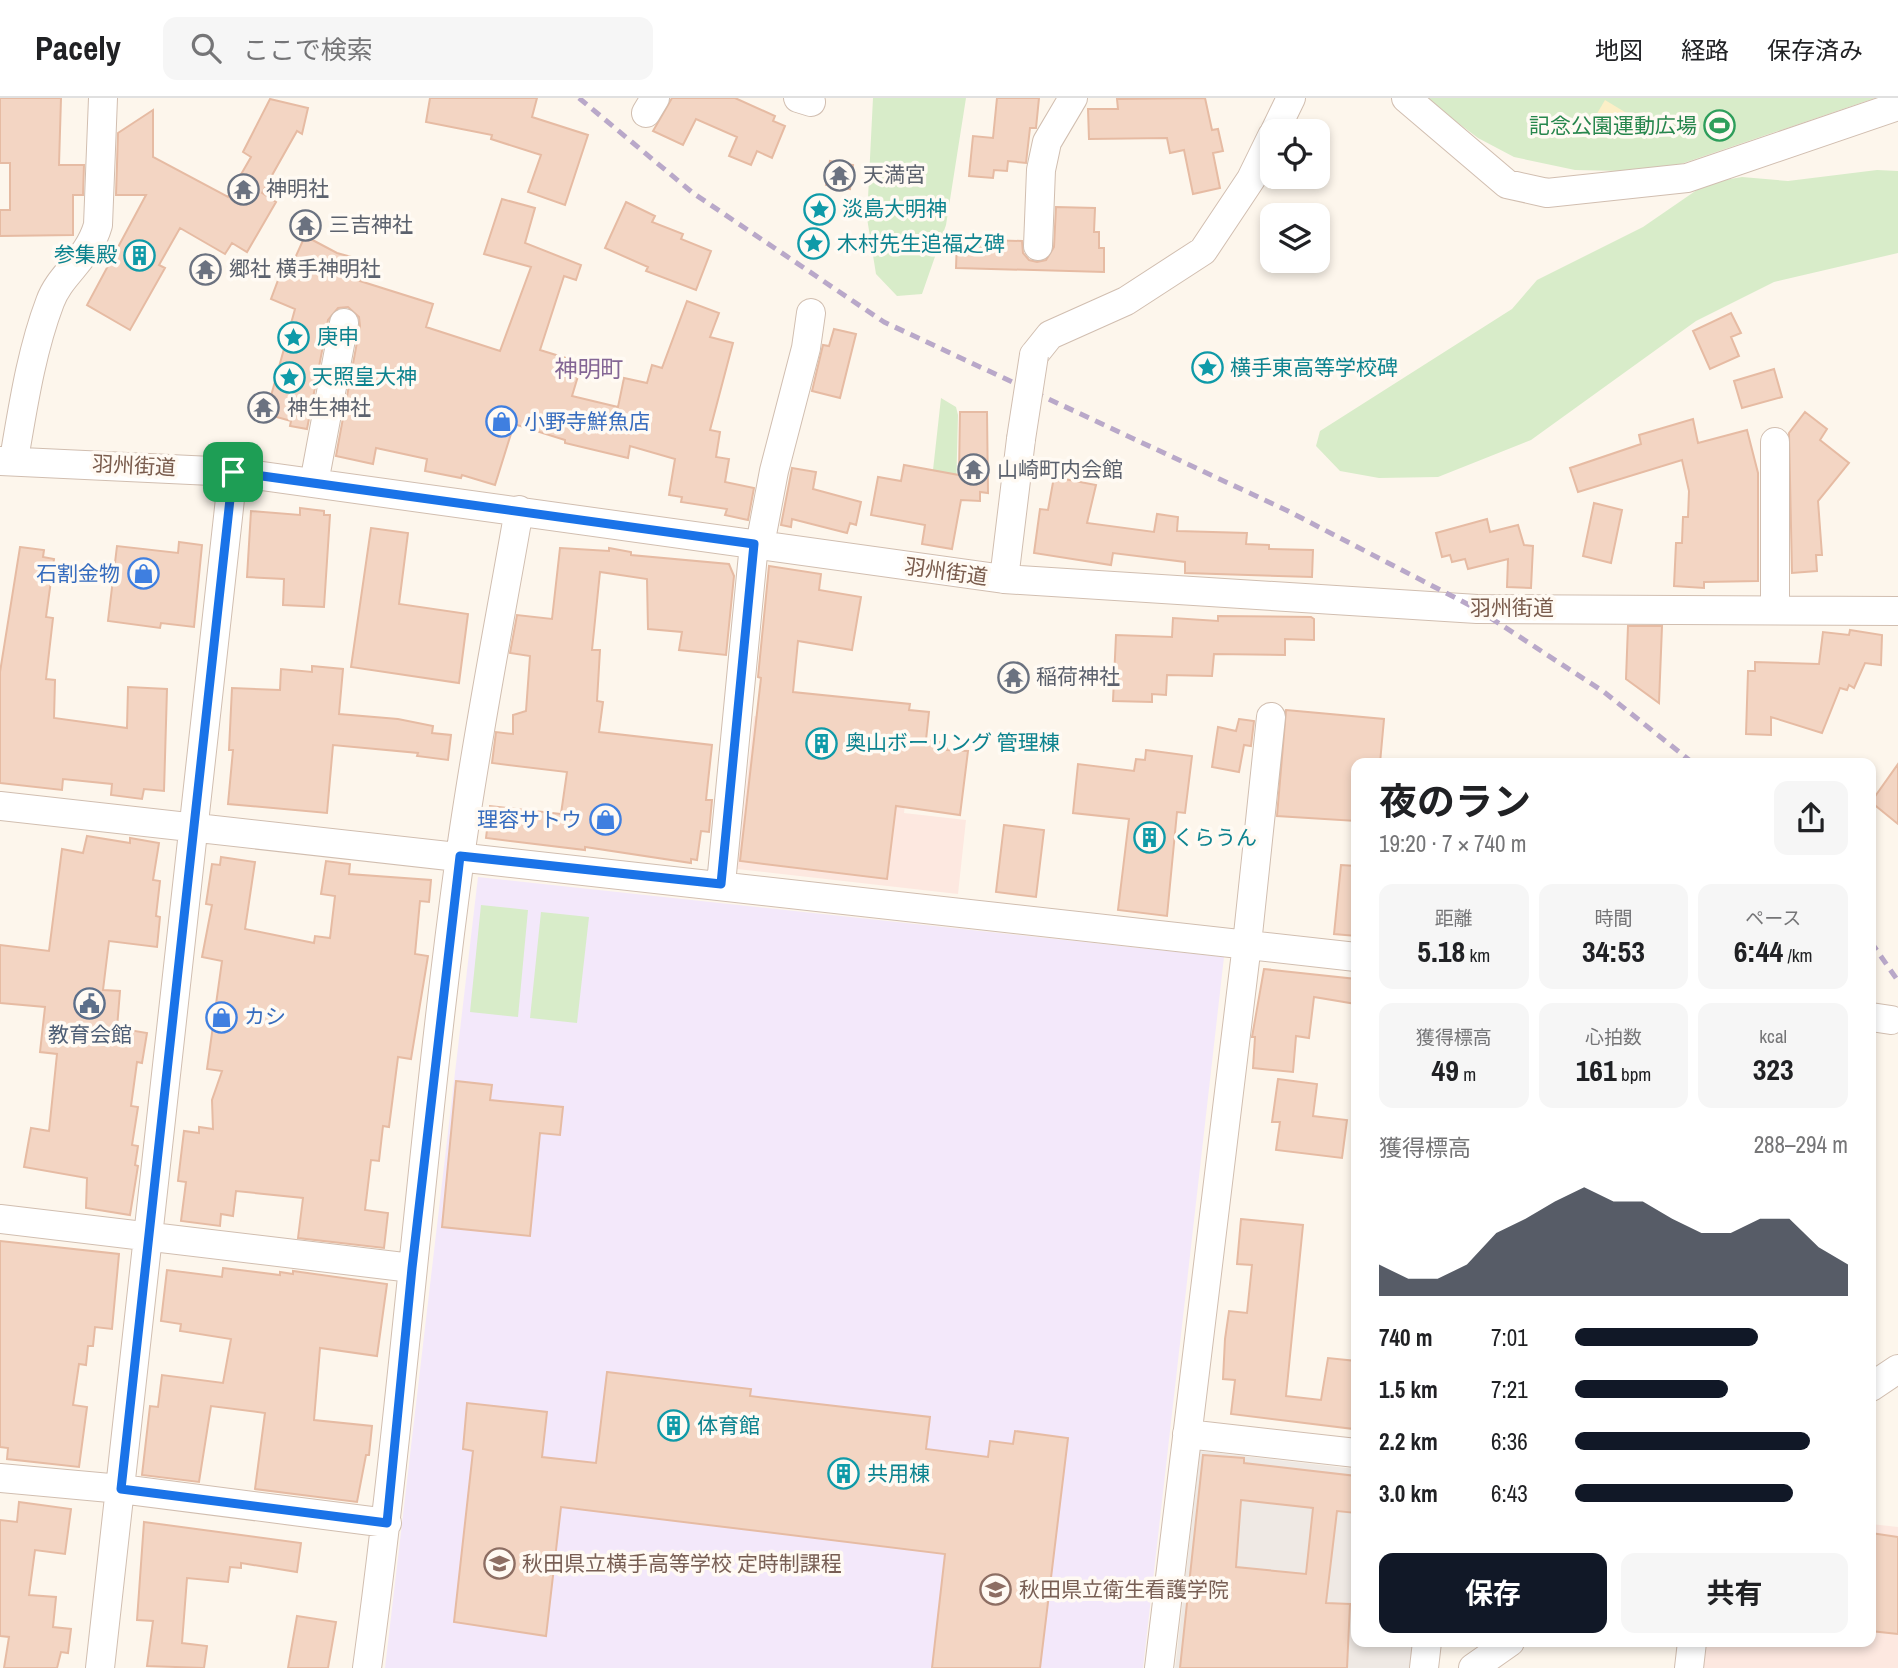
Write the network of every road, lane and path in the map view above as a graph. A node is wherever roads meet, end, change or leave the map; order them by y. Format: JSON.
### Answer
{"nodes":[{"id":1,"x":103,"y":98,"type":"edge"},
{"id":2,"x":1073,"y":98,"type":"edge"},
{"id":3,"x":1291,"y":98,"type":"edge"},
{"id":4,"x":1406,"y":98,"type":"edge"},
{"id":5,"x":1898,"y":106,"type":"edge"},
{"id":6,"x":1281,"y":119,"type":"edge"},
{"id":7,"x":1260,"y":161,"type":"edge"},
{"id":8,"x":1038,"y":246,"type":"dead end"},
{"id":9,"x":811,"y":313,"type":"dead end"},
{"id":10,"x":1035,"y":322,"type":"dead end"},
{"id":11,"x":344,"y":323,"type":"dead end"},
{"id":12,"x":1034,"y":355,"type":"junction"},
{"id":13,"x":1775,"y":442,"type":"dead end"},
{"id":14,"x":7,"y":460,"type":"edge"},
{"id":15,"x":233,"y":472,"type":"junction"},
{"id":16,"x":314,"y":483,"type":"junction"},
{"id":17,"x":519,"y":510,"type":"junction"},
{"id":18,"x":757,"y":545,"type":"junction"},
{"id":19,"x":1004,"y":579,"type":"junction"},
{"id":20,"x":1775,"y":610,"type":"junction"},
{"id":21,"x":1898,"y":611,"type":"edge"},
{"id":22,"x":1270,"y":717,"type":"dead end"},
{"id":23,"x":0,"y":806,"type":"edge"},
{"id":24,"x":195,"y":828,"type":"junction"},
{"id":25,"x":460,"y":856,"type":"junction"},
{"id":26,"x":721,"y":884,"type":"junction"},
{"id":27,"x":1247,"y":944,"type":"junction"},
{"id":28,"x":1351,"y":956,"type":"edge"},
{"id":29,"x":0,"y":1219,"type":"edge"},
{"id":30,"x":149,"y":1237,"type":"junction"},
{"id":31,"x":412,"y":1268,"type":"junction"},
{"id":32,"x":1898,"y":1368,"type":"edge"},
{"id":33,"x":1876,"y":1383,"type":"edge"},
{"id":34,"x":1186,"y":1434,"type":"junction"},
{"id":35,"x":1351,"y":1452,"type":"edge"},
{"id":36,"x":0,"y":1478,"type":"edge"},
{"id":37,"x":121,"y":1489,"type":"junction"},
{"id":38,"x":387,"y":1523,"type":"junction"},
{"id":39,"x":1426,"y":1647,"type":"edge"},
{"id":40,"x":1503,"y":1647,"type":"edge"},
{"id":41,"x":1691,"y":1647,"type":"edge"},
{"id":42,"x":100,"y":1668,"type":"edge"},
{"id":43,"x":367,"y":1668,"type":"edge"},
{"id":44,"x":1159,"y":1668,"type":"edge"},
{"id":45,"x":1424,"y":1668,"type":"edge"},
{"id":46,"x":1473,"y":1668,"type":"edge"},
{"id":47,"x":1689,"y":1668,"type":"edge"}],
"edges":[{"from":1,"to":14,"type":"street"},
{"from":2,"to":8,"type":"street"},
{"from":3,"to":6,"type":"street"},
{"from":4,"to":5,"type":"street"},
{"from":7,"to":12,"type":"street"},
{"from":9,"to":18,"type":"street"},
{"from":10,"to":12,"type":"street"},
{"from":11,"to":16,"type":"street"},
{"from":12,"to":19,"type":"street","bridge":true},
{"from":13,"to":20,"type":"street"},
{"from":14,"to":15,"type":"street","name":"羽州街道"},
{"from":15,"to":16,"type":"street","name":"羽州街道"},
{"from":15,"to":24,"type":"street"},
{"from":16,"to":17,"type":"street","name":"羽州街道"},
{"from":17,"to":18,"type":"street","name":"羽州街道"},
{"from":17,"to":25,"type":"street"},
{"from":18,"to":19,"type":"street","name":"羽州街道"},
{"from":18,"to":26,"type":"street"},
{"from":19,"to":20,"type":"street","name":"羽州街道"},
{"from":20,"to":21,"type":"street","name":"羽州街道"},
{"from":22,"to":27,"type":"street"},
{"from":23,"to":24,"type":"street"},
{"from":24,"to":25,"type":"street"},
{"from":24,"to":30,"type":"street"},
{"from":25,"to":26,"type":"street"},
{"from":25,"to":31,"type":"street"},
{"from":26,"to":27,"type":"street"},
{"from":27,"to":28,"type":"street"},
{"from":27,"to":34,"type":"street"},
{"from":29,"to":30,"type":"street"},
{"from":30,"to":31,"type":"street"},
{"from":30,"to":37,"type":"street"},
{"from":31,"to":38,"type":"street"},
{"from":32,"to":33,"type":"street"},
{"from":34,"to":35,"type":"street"},
{"from":34,"to":44,"type":"street"},
{"from":36,"to":37,"type":"street"},
{"from":37,"to":38,"type":"street"},
{"from":37,"to":42,"type":"street"},
{"from":38,"to":43,"type":"street"},
{"from":39,"to":45,"type":"street"},
{"from":40,"to":46,"type":"street"},
{"from":41,"to":47,"type":"street"}]}
